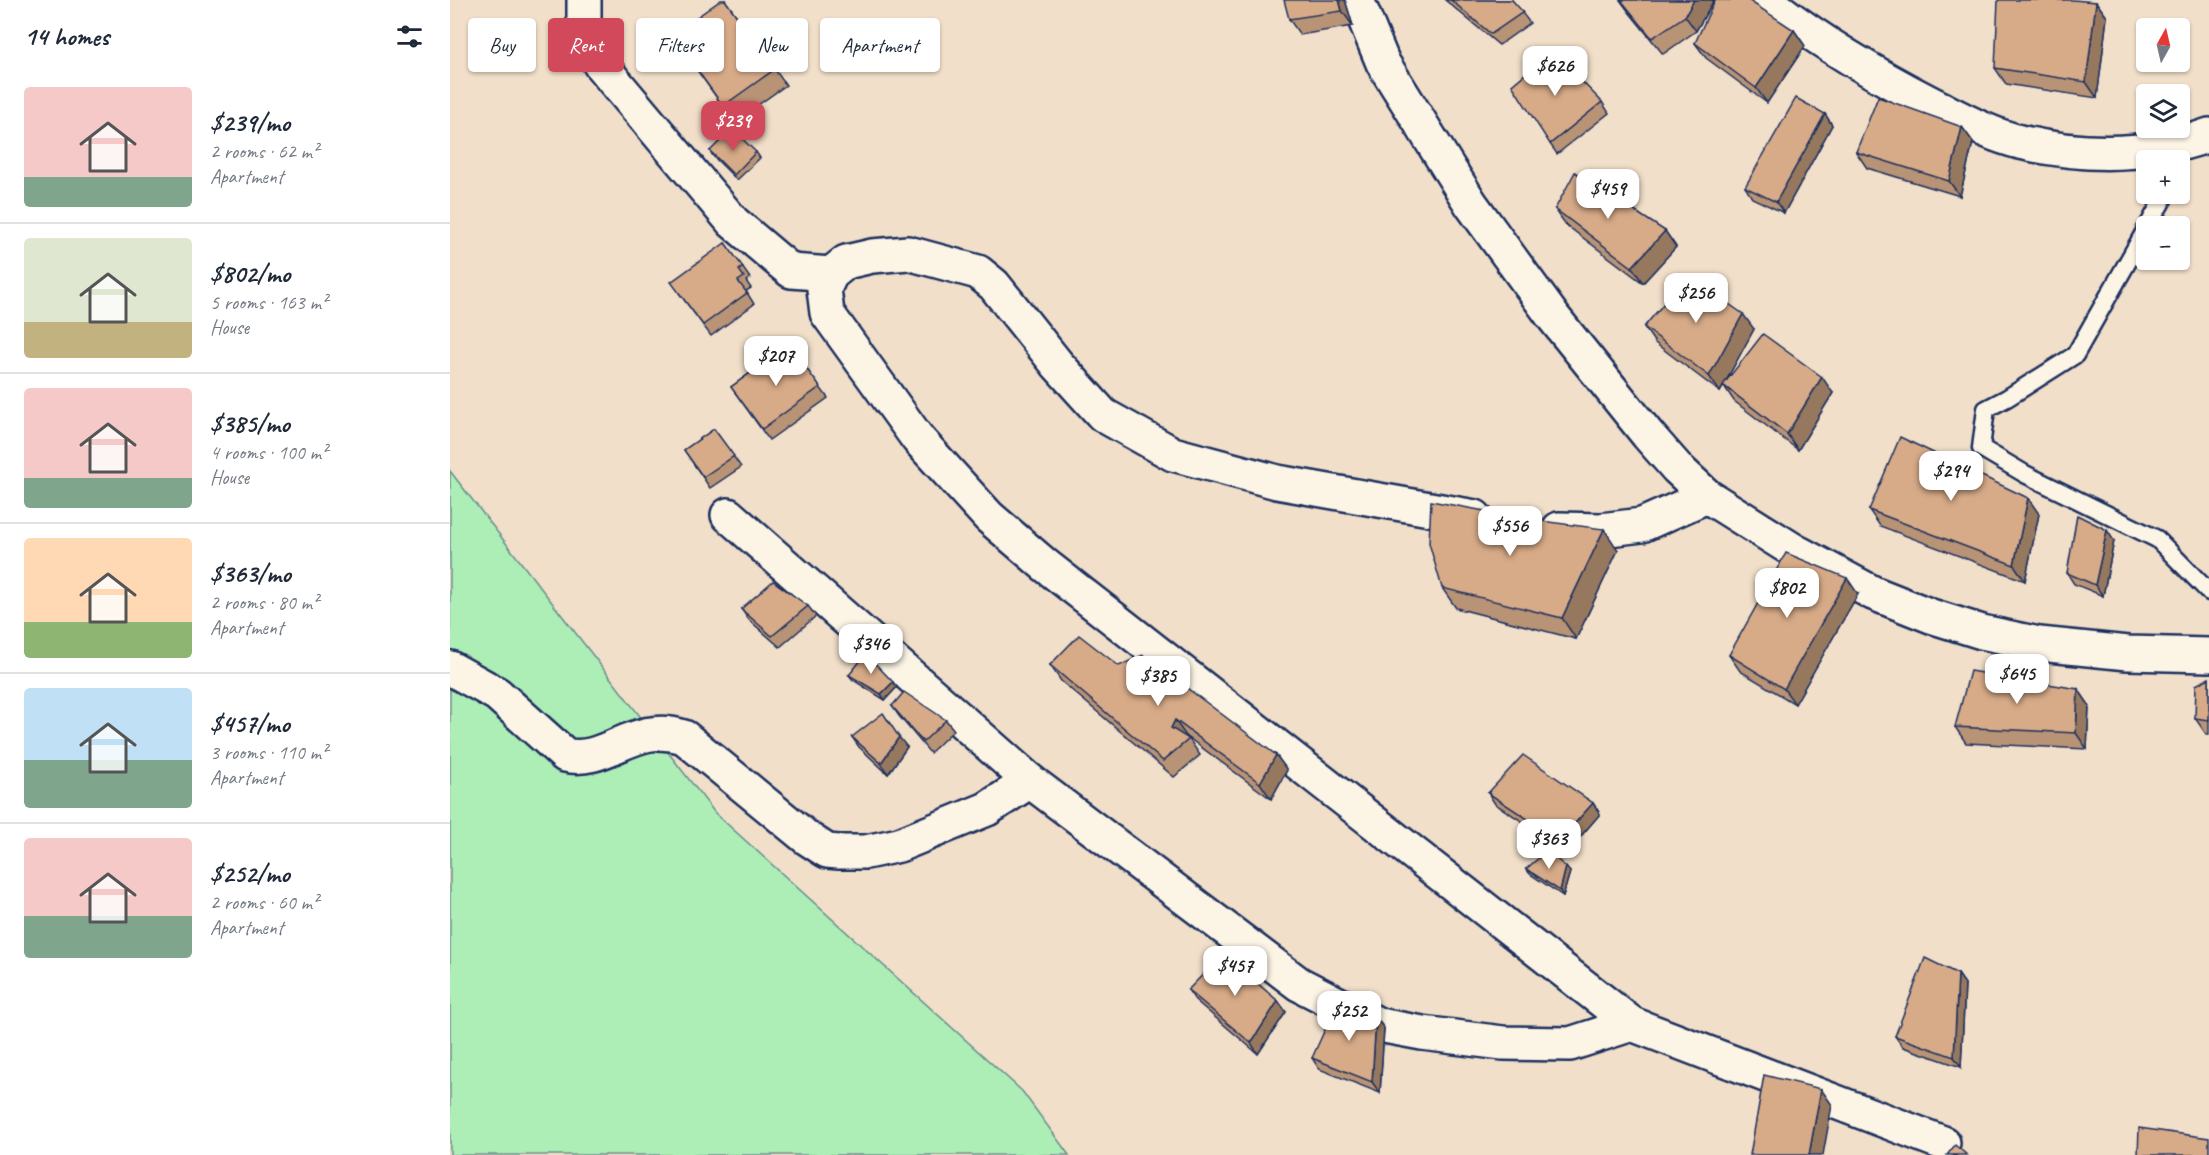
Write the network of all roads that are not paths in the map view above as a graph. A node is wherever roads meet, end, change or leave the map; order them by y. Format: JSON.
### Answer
{"nodes":[{"id":1,"x":584,"y":0,"type":"edge"},
{"id":2,"x":1357,"y":0,"type":"edge"},
{"id":3,"x":1766,"y":0,"type":"edge"},
{"id":4,"x":2191,"y":148,"type":"edge"},
{"id":5,"x":2160,"y":204,"type":"edge"},
{"id":6,"x":831,"y":274,"type":"junction"},
{"id":7,"x":1707,"y":496,"type":"junction"},
{"id":8,"x":728,"y":515,"type":"dead end"},
{"id":9,"x":2209,"y":592,"type":"edge"},
{"id":10,"x":2209,"y":656,"type":"edge"},
{"id":11,"x":450,"y":668,"type":"edge"},
{"id":12,"x":1030,"y":781,"type":"junction"},
{"id":13,"x":1632,"y":1024,"type":"junction"},
{"id":14,"x":1943,"y":1143,"type":"dead end"}],
"edges":[{"from":1,"to":6,"type":"street"},
{"from":2,"to":7,"type":"street"},
{"from":3,"to":4,"type":"street"},
{"from":5,"to":9,"type":"lane"},
{"from":6,"to":7,"type":"street"},
{"from":6,"to":13,"type":"street"},
{"from":7,"to":10,"type":"street"},
{"from":8,"to":12,"type":"street"},
{"from":11,"to":12,"type":"street"},
{"from":12,"to":13,"type":"street"},
{"from":13,"to":14,"type":"street"}]}
